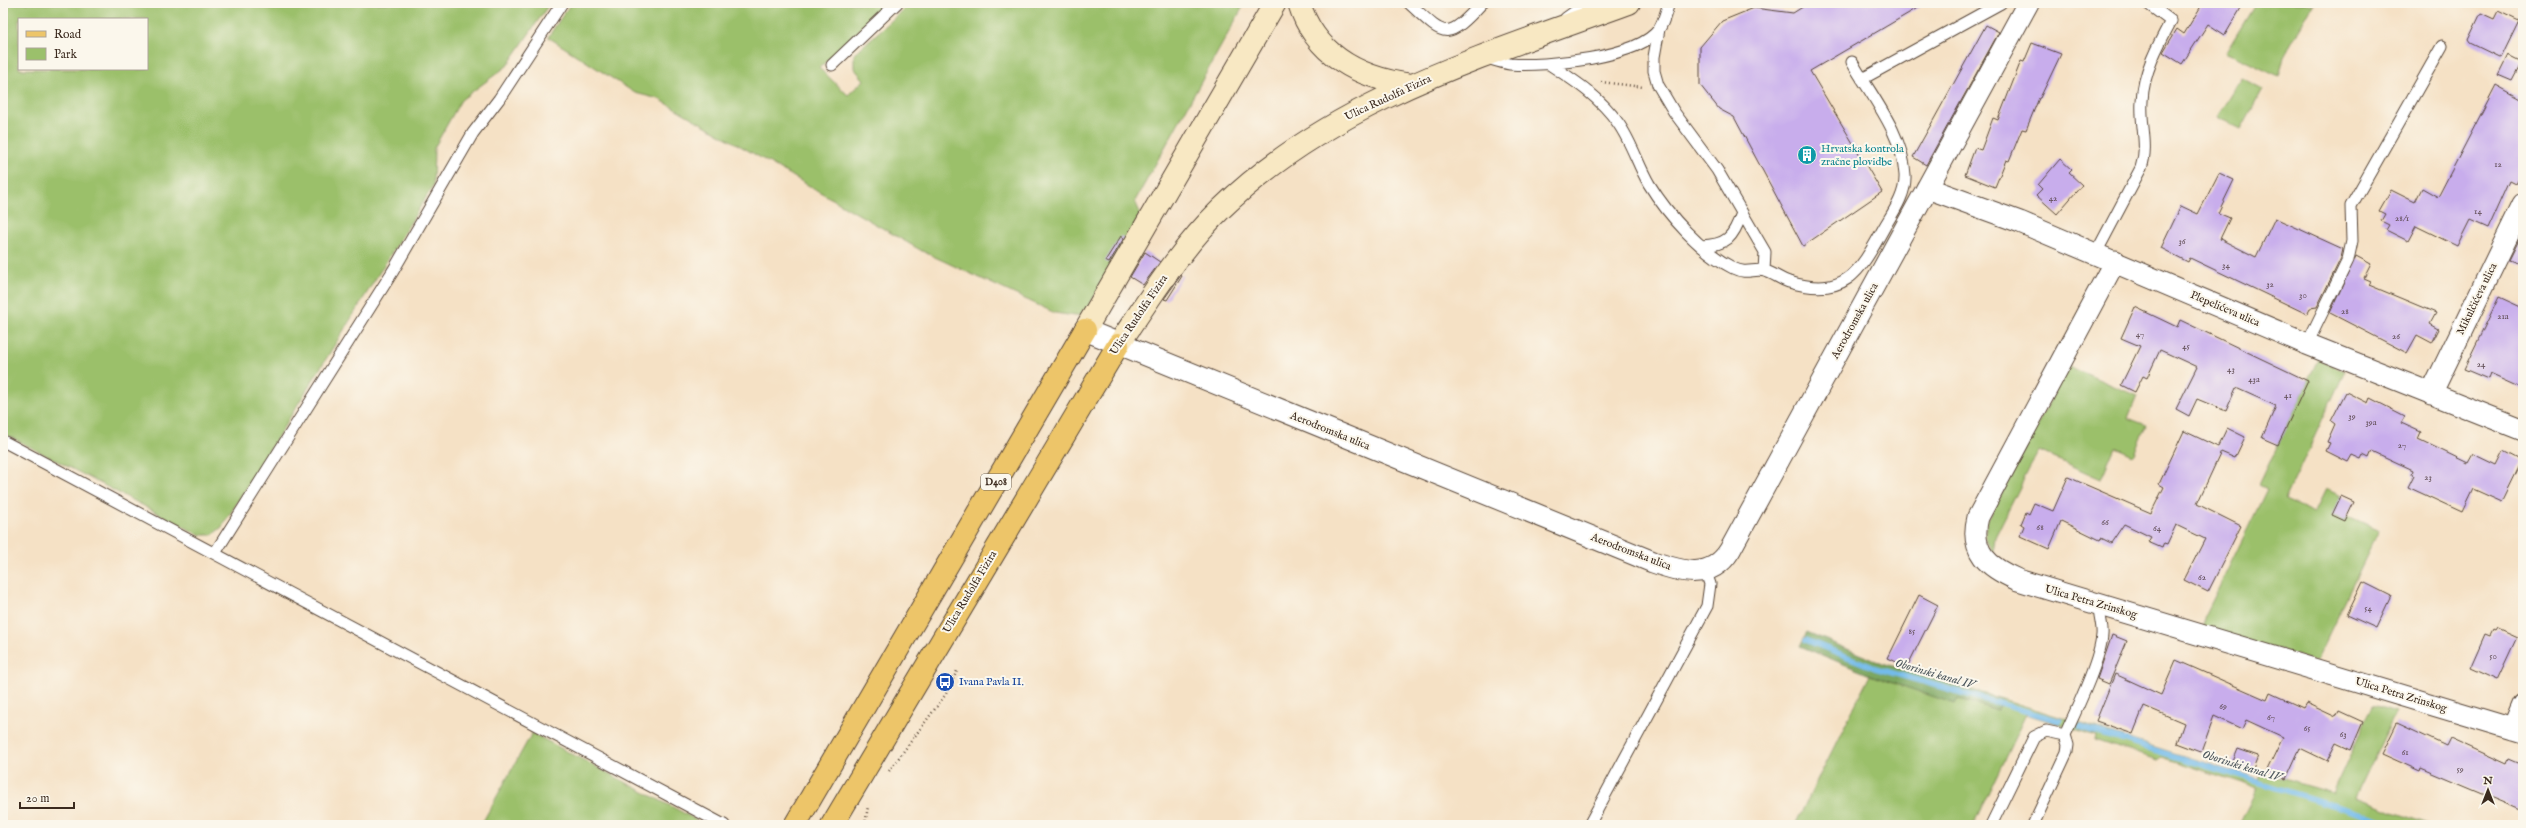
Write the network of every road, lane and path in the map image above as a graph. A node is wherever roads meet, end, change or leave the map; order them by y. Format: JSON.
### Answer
{"nodes":[{"id":1,"x":562,"y":3,"type":"edge"},
{"id":2,"x":897,"y":3,"type":"edge"},
{"id":3,"x":1275,"y":3,"type":"edge"},
{"id":4,"x":1299,"y":3,"type":"edge"},
{"id":5,"x":1482,"y":3,"type":"edge"},
{"id":6,"x":1587,"y":3,"type":"edge"},
{"id":7,"x":1629,"y":3,"type":"edge"},
{"id":8,"x":1669,"y":3,"type":"edge"},
{"id":9,"x":2001,"y":3,"type":"edge"},
{"id":10,"x":2028,"y":3,"type":"edge"},
{"id":11,"x":2147,"y":3,"type":"edge"},
{"id":12,"x":1413,"y":6,"type":"edge"},
{"id":13,"x":1659,"y":29,"type":"junction"},
{"id":14,"x":1542,"y":34,"type":"junction"},
{"id":15,"x":2442,"y":46,"type":"dead end"},
{"id":16,"x":1484,"y":57,"type":"junction"},
{"id":17,"x":1852,"y":62,"type":"dead end"},
{"id":18,"x":1549,"y":64,"type":"junction"},
{"id":19,"x":832,"y":65,"type":"dead end"},
{"id":20,"x":1862,"y":79,"type":"junction"},
{"id":21,"x":1594,"y":81,"type":"dead end"},
{"id":22,"x":1410,"y":85,"type":"junction"},
{"id":23,"x":1648,"y":87,"type":"dead end"},
{"id":24,"x":1927,"y":188,"type":"junction"},
{"id":25,"x":2523,"y":204,"type":"edge"},
{"id":26,"x":1742,"y":213,"type":"junction"},
{"id":27,"x":1701,"y":246,"type":"junction"},
{"id":28,"x":2096,"y":253,"type":"junction"},
{"id":29,"x":2115,"y":261,"type":"junction"},
{"id":30,"x":1764,"y":271,"type":"junction"},
{"id":31,"x":1084,"y":330,"type":"junction"},
{"id":32,"x":2307,"y":344,"type":"junction"},
{"id":33,"x":1118,"y":345,"type":"junction"},
{"id":34,"x":2431,"y":394,"type":"junction"},
{"id":35,"x":2523,"y":430,"type":"edge"},
{"id":36,"x":3,"y":441,"type":"edge"},
{"id":37,"x":215,"y":553,"type":"junction"},
{"id":38,"x":1706,"y":570,"type":"junction"},
{"id":39,"x":2100,"y":605,"type":"junction"},
{"id":40,"x":958,"y":669,"type":"dead end"},
{"id":41,"x":2523,"y":705,"type":"edge"},
{"id":42,"x":2518,"y":731,"type":"edge"},
{"id":43,"x":2065,"y":735,"type":"junction"},
{"id":44,"x":885,"y":777,"type":"dead end"},
{"id":45,"x":859,"y":798,"type":"junction"},
{"id":46,"x":724,"y":825,"type":"edge"},
{"id":47,"x":795,"y":825,"type":"edge"},
{"id":48,"x":832,"y":825,"type":"edge"},
{"id":49,"x":848,"y":825,"type":"edge"},
{"id":50,"x":865,"y":825,"type":"edge"},
{"id":51,"x":1589,"y":825,"type":"edge"},
{"id":52,"x":1991,"y":825,"type":"edge"},
{"id":53,"x":2033,"y":825,"type":"edge"}],
"edges":[{"from":1,"to":37,"type":"lane"},
{"from":2,"to":19,"type":"lane"},
{"from":3,"to":31,"type":"street"},
{"from":4,"to":22,"type":"street"},
{"from":5,"to":12,"type":"lane"},
{"from":6,"to":14,"type":"lane"},
{"from":7,"to":14,"type":"street","name":"Ulica Rudolfa Fizira"},
{"from":8,"to":13,"type":"lane"},
{"from":9,"to":20,"type":"lane"},
{"from":10,"to":24,"type":"street","name":"Aerodromska ulica"},
{"from":11,"to":28,"type":"lane"},
{"from":13,"to":18,"type":"lane"},
{"from":13,"to":26,"type":"lane"},
{"from":14,"to":16,"type":"street","name":"Ulica Rudolfa Fizira"},
{"from":15,"to":32,"type":"lane"},
{"from":16,"to":18,"type":"lane"},
{"from":16,"to":22,"type":"street","name":"Ulica Rudolfa Fizira"},
{"from":17,"to":20,"type":"lane"},
{"from":18,"to":27,"type":"lane"},
{"from":20,"to":30,"type":"lane"},
{"from":21,"to":23,"type":"path"},
{"from":22,"to":33,"type":"street","name":"Ulica Rudolfa Fizira"},
{"from":24,"to":28,"type":"street","name":"Plepelićeva ulica"},
{"from":24,"to":38,"type":"street","name":"Aerodromska ulica"},
{"from":25,"to":34,"type":"street","name":"Mikulčićeva ulica"},
{"from":26,"to":27,"type":"lane"},
{"from":26,"to":30,"type":"lane"},
{"from":27,"to":30,"type":"lane"},
{"from":28,"to":29,"type":"street","name":"Plepelićeva ulica"},
{"from":29,"to":32,"type":"street","name":"Plepelićeva ulica"},
{"from":29,"to":39,"type":"street","name":"Ulica Petra Zrinskog"},
{"from":31,"to":33,"type":"street","name":"Aerodromska ulica"},
{"from":31,"to":47,"type":"main road","number":"D408"},
{"from":32,"to":34,"type":"street","name":"Plepelićeva ulica"},
{"from":33,"to":38,"type":"street","name":"Aerodromska ulica"},
{"from":33,"to":45,"type":"main road","name":"Ulica Rudolfa Fizira"},
{"from":34,"to":35,"type":"street","name":"Plepelićeva ulica"},
{"from":36,"to":37,"type":"lane"},
{"from":37,"to":46,"type":"lane"},
{"from":38,"to":51,"type":"lane"},
{"from":39,"to":42,"type":"street","name":"Ulica Petra Zrinskog"},
{"from":39,"to":43,"type":"lane"},
{"from":40,"to":44,"type":"path"},
{"from":41,"to":42,"type":"street"},
{"from":43,"to":52,"type":"lane"},
{"from":43,"to":53,"type":"lane"},
{"from":45,"to":48,"type":"main road","name":"Ulica Rudolfa Fizira"},
{"from":45,"to":49,"type":"main road"},
{"from":45,"to":50,"type":"path"}]}
